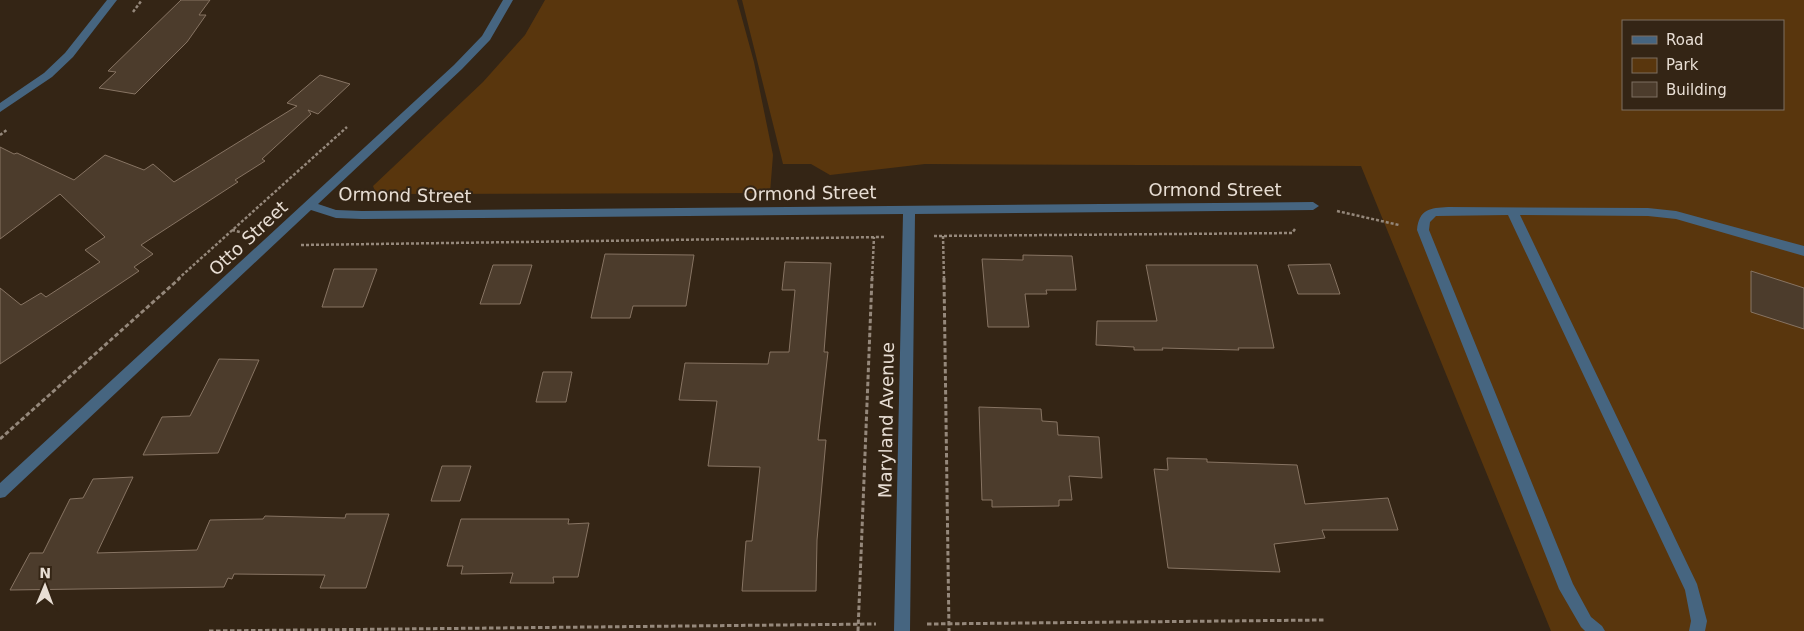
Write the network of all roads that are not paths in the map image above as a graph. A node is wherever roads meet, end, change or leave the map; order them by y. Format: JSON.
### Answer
{"nodes":[{"id":1,"x":112,"y":0,"type":"edge"},
{"id":2,"x":508,"y":0,"type":"edge"},
{"id":3,"x":0,"y":108,"type":"edge"},
{"id":4,"x":309,"y":205,"type":"junction"},
{"id":5,"x":1313,"y":206,"type":"road end"},
{"id":6,"x":909,"y":209,"type":"junction"},
{"id":7,"x":1512,"y":211,"type":"junction"},
{"id":8,"x":1804,"y":251,"type":"edge"},
{"id":9,"x":0,"y":492,"type":"edge"},
{"id":10,"x":902,"y":627,"type":"edge"},
{"id":11,"x":1596,"y":631,"type":"edge"},
{"id":12,"x":1697,"y":631,"type":"edge"}],
"edges":[{"from":1,"to":3,"type":"street"},
{"from":2,"to":4,"type":"street","name":"Otto Street"},
{"from":4,"to":6,"type":"street","name":"Ormond Street"},
{"from":4,"to":9,"type":"street","name":"Otto Street"},
{"from":5,"to":6,"type":"street","name":"Ormond Street"},
{"from":6,"to":10,"type":"street","name":"Maryland Avenue"},
{"from":7,"to":8,"type":"street"},
{"from":7,"to":11,"type":"street"},
{"from":7,"to":12,"type":"street"}]}
